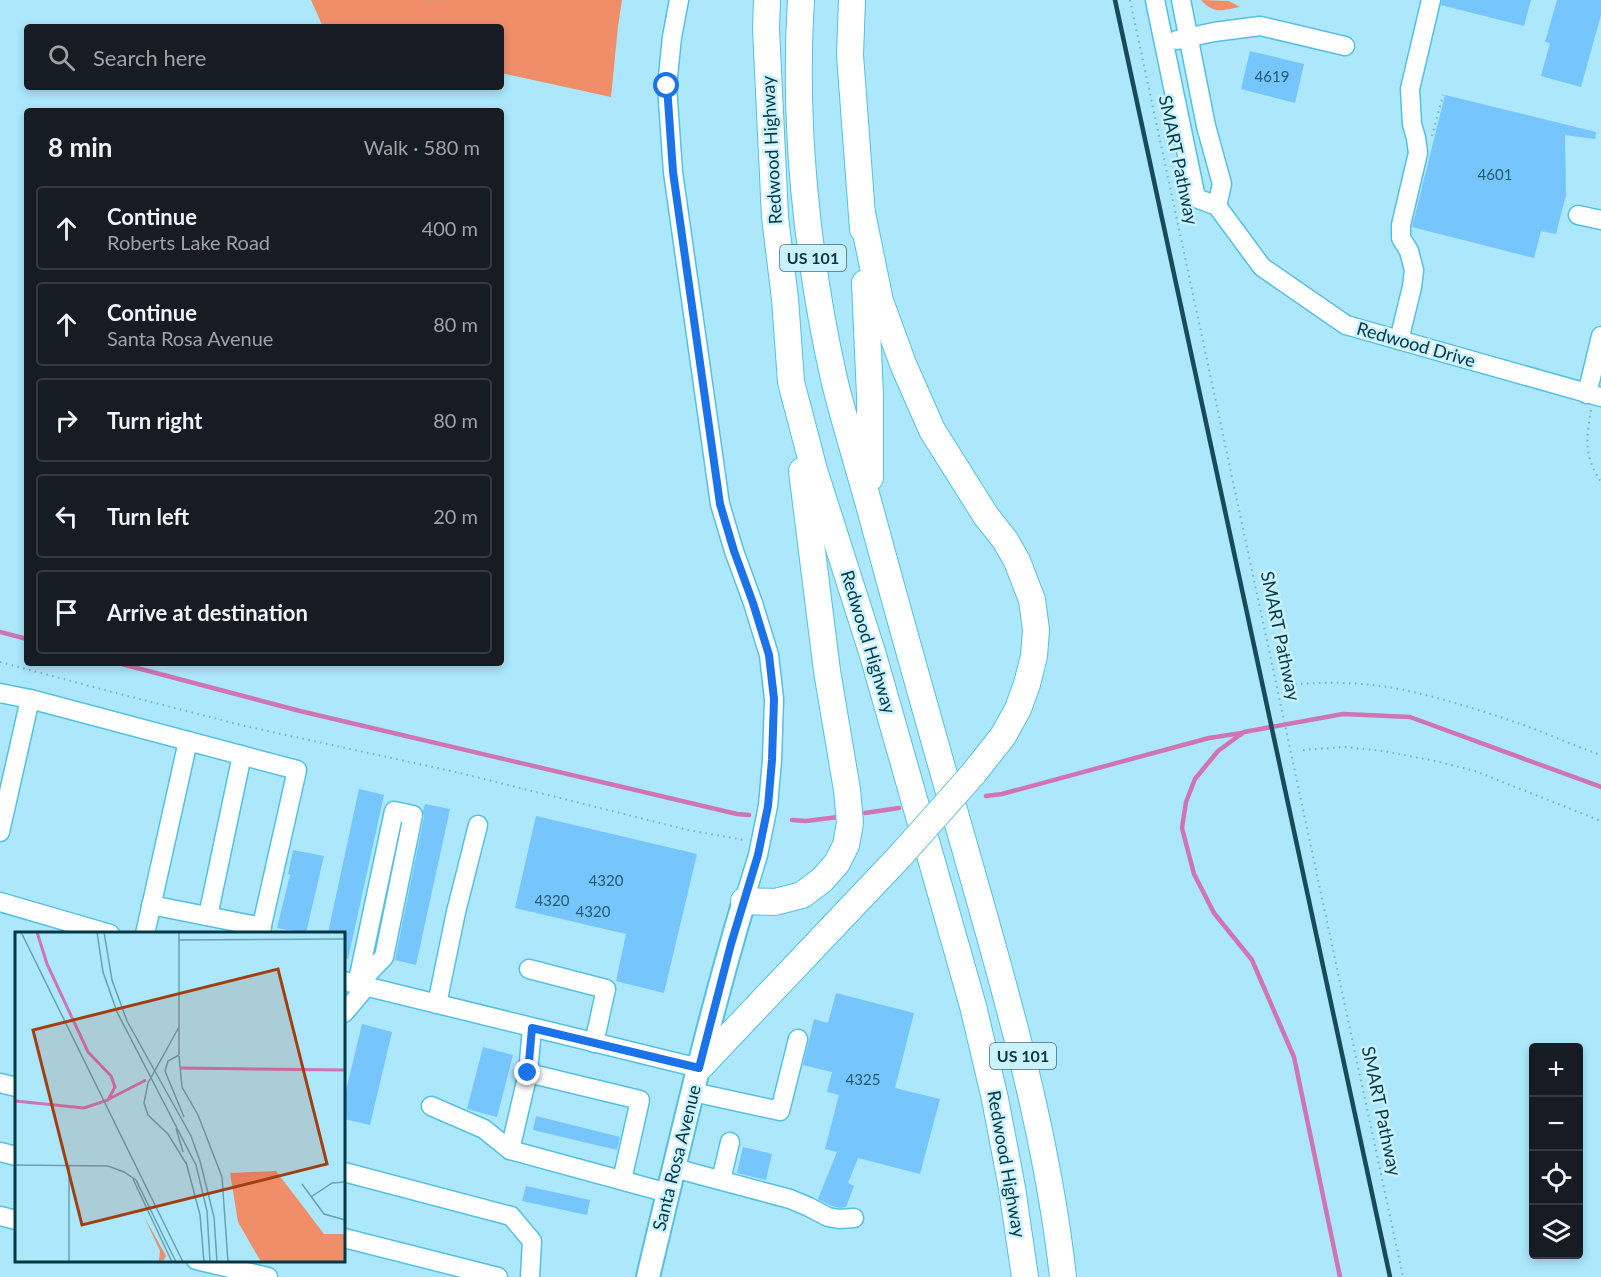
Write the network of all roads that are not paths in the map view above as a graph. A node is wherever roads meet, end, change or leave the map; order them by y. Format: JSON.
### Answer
{"nodes":[{"id":1,"x":679,"y":0,"type":"edge"},
{"id":2,"x":767,"y":0,"type":"edge"},
{"id":3,"x":801,"y":0,"type":"edge"},
{"id":4,"x":852,"y":0,"type":"edge"},
{"id":5,"x":1155,"y":0,"type":"edge"},
{"id":6,"x":1181,"y":0,"type":"edge"},
{"id":7,"x":1431,"y":0,"type":"edge"},
{"id":8,"x":1189,"y":37,"type":"junction"},
{"id":9,"x":1164,"y":43,"type":"junction"},
{"id":10,"x":1346,"y":46,"type":"dead end"},
{"id":11,"x":1217,"y":206,"type":"junction"},
{"id":12,"x":862,"y":213,"type":"junction"},
{"id":13,"x":1578,"y":214,"type":"dead end"},
{"id":14,"x":1601,"y":220,"type":"edge"},
{"id":15,"x":1601,"y":336,"type":"edge"},
{"id":16,"x":1399,"y":340,"type":"junction"},
{"id":17,"x":791,"y":382,"type":"junction"},
{"id":18,"x":1594,"y":396,"type":"edge"},
{"id":19,"x":870,"y":511,"type":"junction"},
{"id":20,"x":0,"y":693,"type":"edge"},
{"id":21,"x":30,"y":699,"type":"junction"},
{"id":22,"x":188,"y":741,"type":"junction"},
{"id":23,"x":242,"y":756,"type":"junction"},
{"id":24,"x":478,"y":825,"type":"dead end"},
{"id":25,"x":0,"y":832,"type":"edge"},
{"id":26,"x":744,"y":901,"type":"junction"},
{"id":27,"x":0,"y":902,"type":"edge"},
{"id":28,"x":151,"y":905,"type":"junction"},
{"id":29,"x":208,"y":916,"type":"junction"},
{"id":30,"x":261,"y":930,"type":"edge"},
{"id":31,"x":106,"y":932,"type":"edge"},
{"id":32,"x":145,"y":932,"type":"edge"},
{"id":33,"x":529,"y":969,"type":"dead end"},
{"id":34,"x":355,"y":984,"type":"edge"},
{"id":35,"x":437,"y":1004,"type":"junction"},
{"id":36,"x":345,"y":1010,"type":"edge"},
{"id":37,"x":532,"y":1028,"type":"junction"},
{"id":38,"x":798,"y":1038,"type":"dead end"},
{"id":39,"x":594,"y":1043,"type":"junction"},
{"id":40,"x":528,"y":1073,"type":"junction"},
{"id":41,"x":696,"y":1080,"type":"junction"},
{"id":42,"x":0,"y":1083,"type":"edge"},
{"id":43,"x":15,"y":1087,"type":"edge"},
{"id":44,"x":431,"y":1106,"type":"dead end"},
{"id":45,"x":730,"y":1142,"type":"dead end"},
{"id":46,"x":510,"y":1150,"type":"junction"},
{"id":47,"x":0,"y":1152,"type":"edge"},
{"id":48,"x":15,"y":1156,"type":"edge"},
{"id":49,"x":674,"y":1168,"type":"junction"},
{"id":50,"x":345,"y":1172,"type":"edge"},
{"id":51,"x":622,"y":1180,"type":"junction"},
{"id":52,"x":721,"y":1180,"type":"junction"},
{"id":53,"x":668,"y":1193,"type":"junction"},
{"id":54,"x":0,"y":1216,"type":"edge"},
{"id":55,"x":854,"y":1218,"type":"dead end"},
{"id":56,"x":15,"y":1220,"type":"edge"},
{"id":57,"x":345,"y":1238,"type":"edge"},
{"id":58,"x":204,"y":1262,"type":"edge"},
{"id":59,"x":268,"y":1277,"type":"edge"},
{"id":60,"x":498,"y":1277,"type":"edge"},
{"id":61,"x":530,"y":1277,"type":"edge"},
{"id":62,"x":648,"y":1277,"type":"edge"},
{"id":63,"x":1025,"y":1277,"type":"edge"},
{"id":64,"x":1063,"y":1277,"type":"edge"}],
"edges":[{"from":1,"to":26,"type":"street"},
{"from":2,"to":17,"type":"highway","name":"Redwood Highway","number":"US 101"},
{"from":3,"to":19,"type":"highway","name":"Redwood Highway","number":"US 101"},
{"from":4,"to":12,"type":"highway"},
{"from":5,"to":9,"type":"street","name":"Redwood Drive"},
{"from":6,"to":8,"type":"street"},
{"from":7,"to":16,"type":"street"},
{"from":8,"to":9,"type":"street"},
{"from":8,"to":10,"type":"street"},
{"from":8,"to":11,"type":"street"},
{"from":9,"to":11,"type":"street","name":"Redwood Drive"},
{"from":11,"to":16,"type":"street","name":"Redwood Drive"},
{"from":12,"to":19,"type":"highway"},
{"from":12,"to":41,"type":"highway","bridge":true},
{"from":13,"to":14,"type":"street"},
{"from":15,"to":18,"type":"street"},
{"from":16,"to":18,"type":"street","name":"Redwood Drive"},
{"from":17,"to":26,"type":"highway"},
{"from":17,"to":63,"type":"highway","name":"Redwood Highway","number":"US 101"},
{"from":19,"to":64,"type":"highway","name":"Redwood Highway","number":"US 101"},
{"from":20,"to":21,"type":"street"},
{"from":21,"to":22,"type":"street"},
{"from":21,"to":25,"type":"street"},
{"from":22,"to":23,"type":"street"},
{"from":22,"to":28,"type":"street"},
{"from":23,"to":29,"type":"street"},
{"from":23,"to":30,"type":"street"},
{"from":24,"to":35,"type":"street"},
{"from":26,"to":41,"type":"main road","name":"Santa Rosa Avenue"},
{"from":27,"to":31,"type":"street"},
{"from":28,"to":29,"type":"street"},
{"from":28,"to":32,"type":"street"},
{"from":29,"to":30,"type":"street"},
{"from":33,"to":39,"type":"street"},
{"from":34,"to":34,"type":"street"},
{"from":34,"to":35,"type":"street"},
{"from":34,"to":36,"type":"street"},
{"from":35,"to":37,"type":"street"},
{"from":37,"to":39,"type":"street"},
{"from":37,"to":40,"type":"street"},
{"from":38,"to":41,"type":"street"},
{"from":39,"to":41,"type":"street"},
{"from":40,"to":46,"type":"street"},
{"from":40,"to":51,"type":"street"},
{"from":41,"to":49,"type":"main road","name":"Santa Rosa Avenue"},
{"from":42,"to":43,"type":"street"},
{"from":44,"to":46,"type":"street"},
{"from":45,"to":52,"type":"street"},
{"from":46,"to":51,"type":"street"},
{"from":47,"to":48,"type":"street"},
{"from":49,"to":52,"type":"street"},
{"from":49,"to":53,"type":"main road","name":"Santa Rosa Avenue"},
{"from":50,"to":61,"type":"street"},
{"from":51,"to":53,"type":"street"},
{"from":52,"to":55,"type":"street"},
{"from":53,"to":62,"type":"main road","name":"Santa Rosa Avenue"},
{"from":54,"to":56,"type":"street"},
{"from":57,"to":60,"type":"street"},
{"from":58,"to":59,"type":"street"}]}
